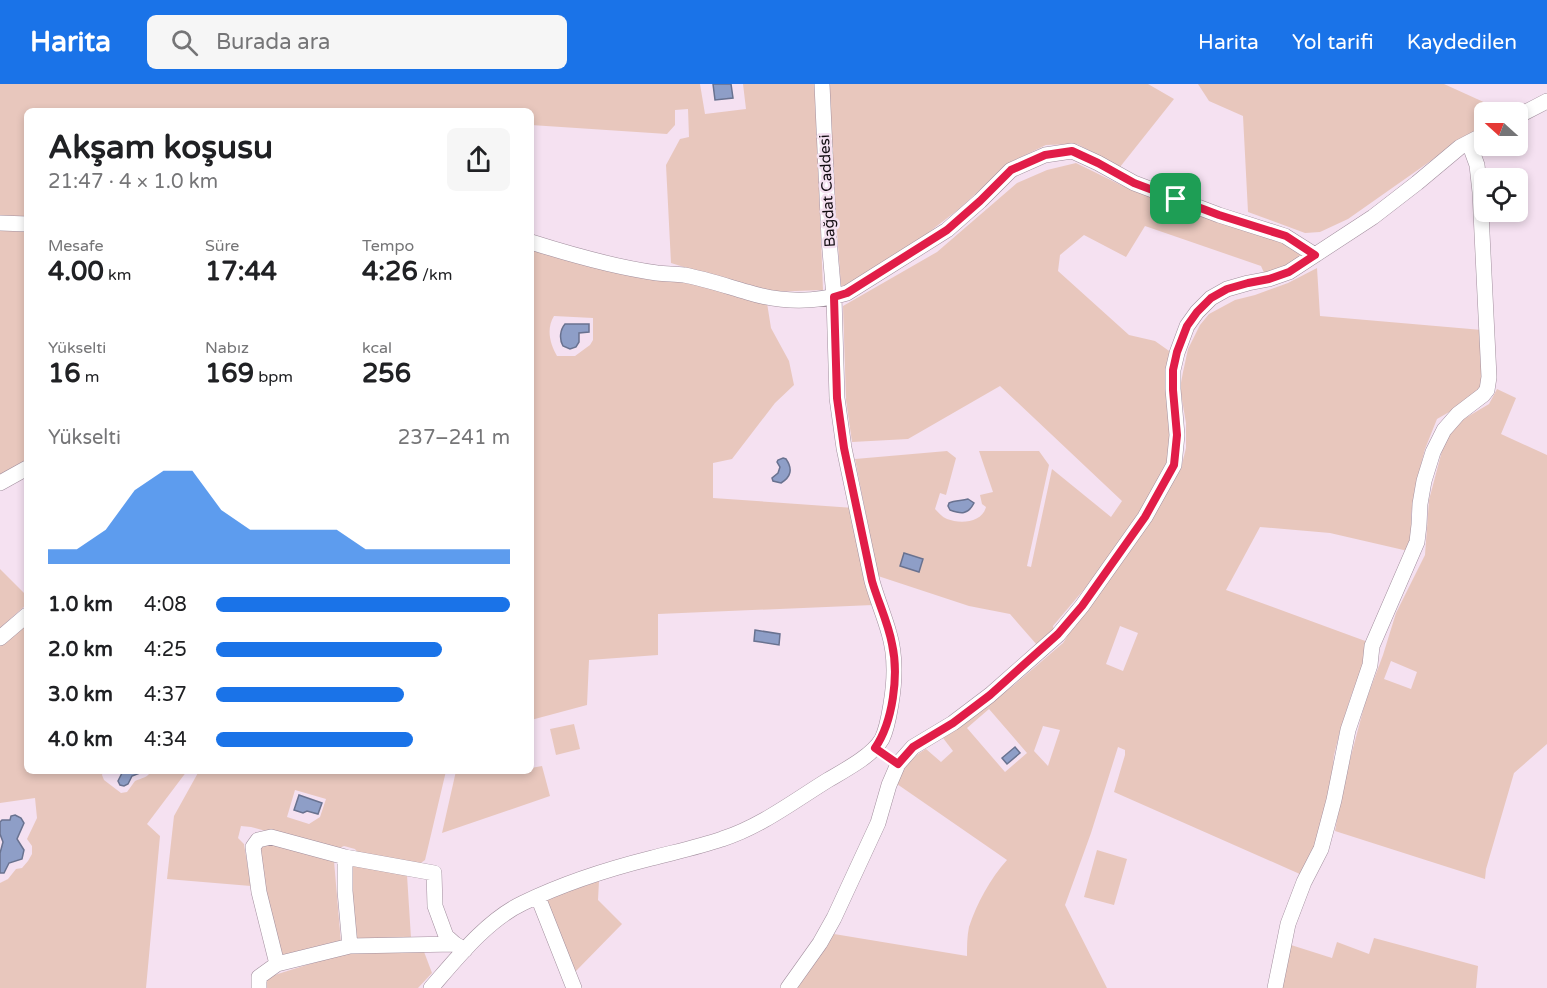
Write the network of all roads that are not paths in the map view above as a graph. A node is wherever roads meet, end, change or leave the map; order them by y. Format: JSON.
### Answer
{"nodes":[{"id":1,"x":822,"y":84,"type":"edge"},
{"id":2,"x":1547,"y":101,"type":"edge"},
{"id":3,"x":1528,"y":111,"type":"edge"},
{"id":4,"x":1474,"y":140,"type":"edge"},
{"id":5,"x":1469,"y":142,"type":"junction"},
{"id":6,"x":0,"y":223,"type":"edge"},
{"id":7,"x":24,"y":224,"type":"edge"},
{"id":8,"x":534,"y":243,"type":"edge"},
{"id":9,"x":1315,"y":255,"type":"junction"},
{"id":10,"x":834,"y":297,"type":"junction"},
{"id":11,"x":24,"y":470,"type":"edge"},
{"id":12,"x":0,"y":483,"type":"edge"},
{"id":13,"x":24,"y":618,"type":"edge"},
{"id":14,"x":0,"y":638,"type":"edge"},
{"id":15,"x":875,"y":748,"type":"junction"},
{"id":16,"x":898,"y":764,"type":"junction"},
{"id":17,"x":345,"y":856,"type":"junction"},
{"id":18,"x":538,"y":897,"type":"junction"},
{"id":19,"x":350,"y":946,"type":"junction"},
{"id":20,"x":460,"y":947,"type":"junction"},
{"id":21,"x":277,"y":964,"type":"junction"},
{"id":22,"x":259,"y":988,"type":"edge"},
{"id":23,"x":431,"y":988,"type":"edge"},
{"id":24,"x":574,"y":988,"type":"edge"},
{"id":25,"x":788,"y":988,"type":"edge"},
{"id":26,"x":1275,"y":988,"type":"edge"}],
"edges":[{"from":1,"to":10,"type":"street","name":"Bağdat Caddesi"},
{"from":2,"to":3,"type":"street"},
{"from":4,"to":5,"type":"street"},
{"from":5,"to":9,"type":"street"},
{"from":5,"to":26,"type":"street"},
{"from":6,"to":7,"type":"street"},
{"from":8,"to":10,"type":"street"},
{"from":9,"to":10,"type":"street"},
{"from":9,"to":16,"type":"street"},
{"from":10,"to":15,"type":"street","name":"Bağdat Caddesi"},
{"from":11,"to":12,"type":"street"},
{"from":13,"to":14,"type":"street"},
{"from":15,"to":16,"type":"street"},
{"from":15,"to":18,"type":"street"},
{"from":16,"to":25,"type":"street"},
{"from":17,"to":19,"type":"street"},
{"from":17,"to":20,"type":"street"},
{"from":17,"to":21,"type":"street"},
{"from":18,"to":20,"type":"street"},
{"from":18,"to":24,"type":"street"},
{"from":19,"to":20,"type":"street"},
{"from":19,"to":21,"type":"street"},
{"from":20,"to":23,"type":"street"},
{"from":21,"to":22,"type":"street"}]}
